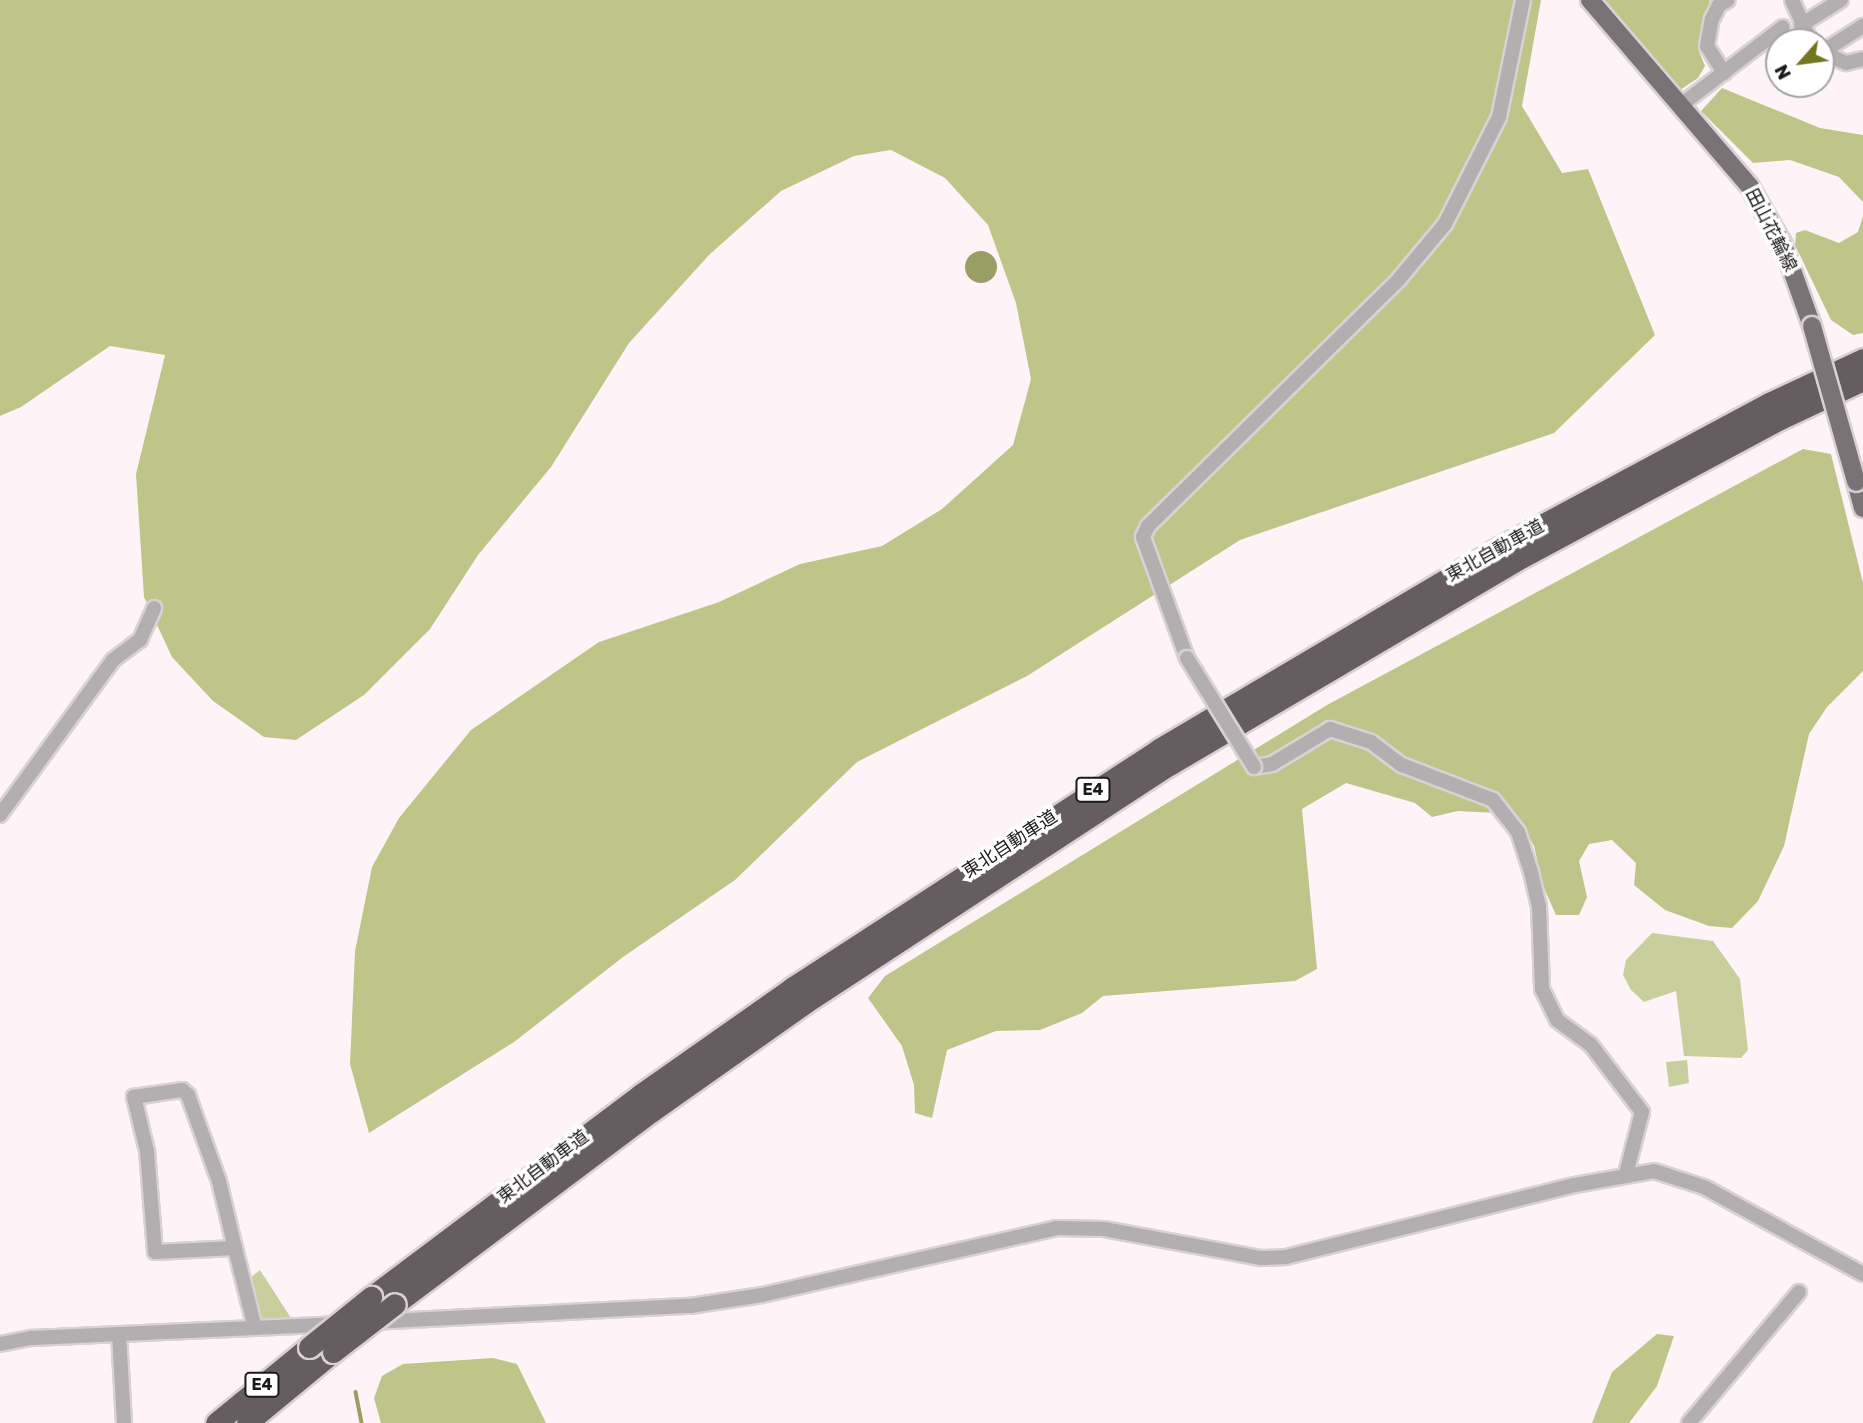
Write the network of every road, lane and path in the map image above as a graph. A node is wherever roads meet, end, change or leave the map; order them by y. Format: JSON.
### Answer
{"nodes":[{"id":1,"x":1523,"y":0,"type":"edge"},
{"id":2,"x":1590,"y":0,"type":"edge"},
{"id":3,"x":1728,"y":0,"type":"edge"},
{"id":4,"x":1791,"y":0,"type":"edge"},
{"id":5,"x":1841,"y":0,"type":"edge"},
{"id":6,"x":1801,"y":25,"type":"junction"},
{"id":7,"x":1863,"y":26,"type":"edge"},
{"id":8,"x":1783,"y":27,"type":"dead end"},
{"id":9,"x":1803,"y":28,"type":"edge"},
{"id":10,"x":1835,"y":40,"type":"edge"},
{"id":11,"x":1835,"y":57,"type":"edge"},
{"id":12,"x":1863,"y":58,"type":"edge"},
{"id":13,"x":1724,"y":73,"type":"junction"},
{"id":14,"x":1681,"y":105,"type":"junction"},
{"id":15,"x":1863,"y":359,"type":"edge"},
{"id":16,"x":1863,"y":380,"type":"edge"},
{"id":17,"x":1863,"y":508,"type":"edge"},
{"id":18,"x":154,"y":608,"type":"dead end"},
{"id":19,"x":0,"y":815,"type":"edge"},
{"id":20,"x":1626,"y":1174,"type":"junction"},
{"id":21,"x":235,"y":1248,"type":"junction"},
{"id":22,"x":1863,"y":1274,"type":"edge"},
{"id":23,"x":1799,"y":1292,"type":"dead end"},
{"id":24,"x":255,"y":1328,"type":"junction"},
{"id":25,"x":119,"y":1334,"type":"junction"},
{"id":26,"x":0,"y":1344,"type":"edge"},
{"id":27,"x":124,"y":1423,"type":"edge"},
{"id":28,"x":216,"y":1423,"type":"edge"},
{"id":29,"x":247,"y":1423,"type":"edge"},
{"id":30,"x":1689,"y":1423,"type":"edge"}],
"edges":[{"from":1,"to":20,"type":"street","bridge":true},
{"from":2,"to":14,"type":"main road","name":"田山花輪線"},
{"from":3,"to":13,"type":"street"},
{"from":4,"to":6,"type":"street"},
{"from":5,"to":6,"type":"street"},
{"from":6,"to":9,"type":"street"},
{"from":7,"to":10,"type":"street"},
{"from":8,"to":13,"type":"street"},
{"from":11,"to":12,"type":"street"},
{"from":13,"to":14,"type":"street"},
{"from":14,"to":17,"type":"main road","name":"田山花輪線","bridge":true},
{"from":15,"to":28,"type":"highway","name":"東北自動車道","number":"E4","bridge":true},
{"from":16,"to":29,"type":"highway","name":"東北自動車道","number":"E4","bridge":true},
{"from":18,"to":19,"type":"street"},
{"from":20,"to":22,"type":"street"},
{"from":20,"to":24,"type":"street"},
{"from":21,"to":21,"type":"street"},
{"from":21,"to":24,"type":"street"},
{"from":23,"to":30,"type":"street"},
{"from":24,"to":25,"type":"street"},
{"from":25,"to":26,"type":"street"},
{"from":25,"to":27,"type":"street"}]}
